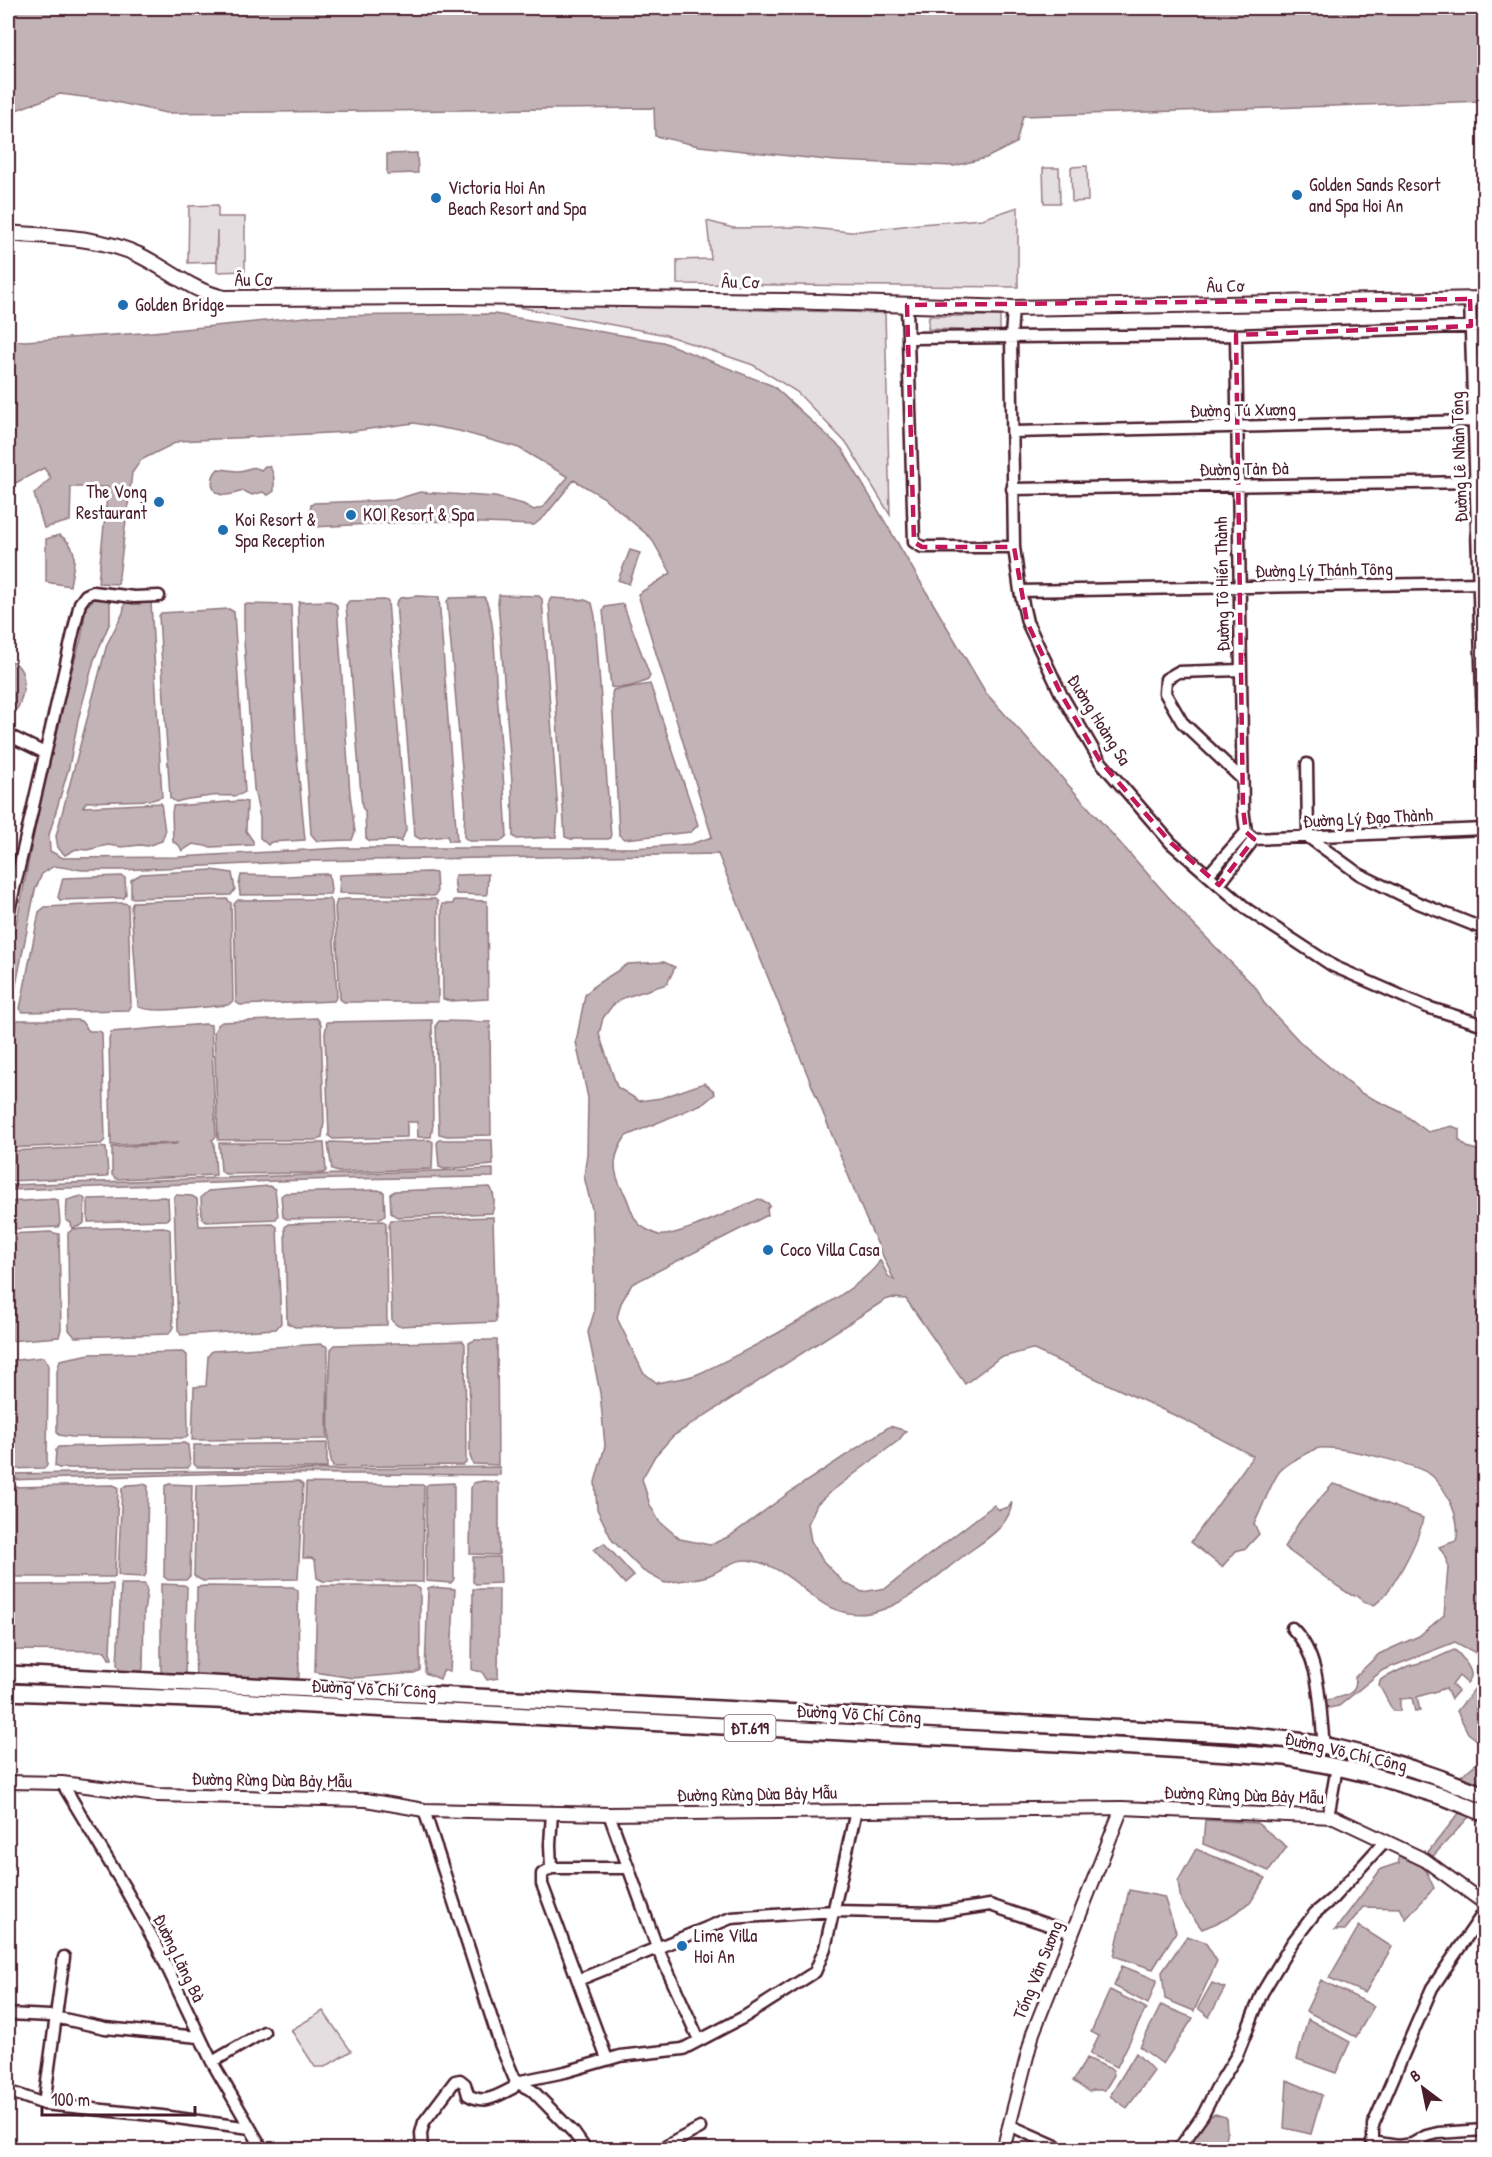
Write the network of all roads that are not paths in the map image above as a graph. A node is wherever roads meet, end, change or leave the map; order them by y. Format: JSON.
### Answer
{"nodes":[{"id":1,"x":8,"y":233,"type":"edge"},
{"id":2,"x":1470,"y":299,"type":"junction"},
{"id":3,"x":1485,"y":299,"type":"edge"},
{"id":4,"x":907,"y":305,"type":"junction"},
{"id":5,"x":1012,"y":308,"type":"junction"},
{"id":6,"x":1471,"y":326,"type":"junction"},
{"id":7,"x":1485,"y":326,"type":"edge"},
{"id":8,"x":1236,"y":335,"type":"junction"},
{"id":9,"x":1011,"y":337,"type":"junction"},
{"id":10,"x":909,"y":338,"type":"junction"},
{"id":11,"x":1474,"y":421,"type":"junction"},
{"id":12,"x":1236,"y":427,"type":"junction"},
{"id":13,"x":1013,"y":432,"type":"junction"},
{"id":14,"x":1476,"y":482,"type":"junction"},
{"id":15,"x":1237,"y":486,"type":"junction"},
{"id":16,"x":1012,"y":489,"type":"junction"},
{"id":17,"x":1014,"y":547,"type":"junction"},
{"id":18,"x":1482,"y":583,"type":"edge"},
{"id":19,"x":1239,"y":588,"type":"junction"},
{"id":20,"x":1020,"y":591,"type":"junction"},
{"id":21,"x":159,"y":596,"type":"dead end"},
{"id":22,"x":1240,"y":670,"type":"junction"},
{"id":23,"x":1483,"y":682,"type":"edge"},
{"id":24,"x":1484,"y":733,"type":"edge"},
{"id":25,"x":8,"y":735,"type":"edge"},
{"id":26,"x":45,"y":753,"type":"junction"},
{"id":27,"x":1485,"y":759,"type":"edge"},
{"id":28,"x":1307,"y":764,"type":"dead end"},
{"id":29,"x":1242,"y":779,"type":"junction"},
{"id":30,"x":1485,"y":829,"type":"edge"},
{"id":31,"x":1250,"y":836,"type":"junction"},
{"id":32,"x":1308,"y":837,"type":"junction"},
{"id":33,"x":1208,"y":875,"type":"junction"},
{"id":34,"x":1219,"y":885,"type":"junction"},
{"id":35,"x":8,"y":915,"type":"edge"},
{"id":36,"x":1485,"y":929,"type":"edge"},
{"id":37,"x":1485,"y":1025,"type":"edge"},
{"id":38,"x":1292,"y":1628,"type":"dead end"},
{"id":39,"x":8,"y":1674,"type":"edge"},
{"id":40,"x":8,"y":1692,"type":"edge"},
{"id":41,"x":553,"y":1702,"type":"junction"},
{"id":42,"x":552,"y":1718,"type":"junction"},
{"id":43,"x":1324,"y":1745,"type":"junction"},
{"id":44,"x":1337,"y":1767,"type":"junction"},
{"id":45,"x":8,"y":1782,"type":"edge"},
{"id":46,"x":62,"y":1783,"type":"junction"},
{"id":47,"x":1485,"y":1795,"type":"edge"},
{"id":48,"x":1122,"y":1808,"type":"junction"},
{"id":49,"x":424,"y":1810,"type":"junction"},
{"id":50,"x":856,"y":1811,"type":"junction"},
{"id":51,"x":552,"y":1812,"type":"junction"},
{"id":52,"x":1485,"y":1813,"type":"edge"},
{"id":53,"x":609,"y":1814,"type":"junction"},
{"id":54,"x":1328,"y":1817,"type":"junction"},
{"id":55,"x":1384,"y":1842,"type":"junction"},
{"id":56,"x":550,"y":1868,"type":"junction"},
{"id":57,"x":629,"y":1868,"type":"junction"},
{"id":58,"x":1485,"y":1903,"type":"edge"},
{"id":59,"x":834,"y":1911,"type":"junction"},
{"id":60,"x":1485,"y":1912,"type":"edge"},
{"id":61,"x":1072,"y":1933,"type":"junction"},
{"id":62,"x":657,"y":1947,"type":"junction"},
{"id":63,"x":64,"y":1957,"type":"dead end"},
{"id":64,"x":578,"y":1980,"type":"junction"},
{"id":65,"x":8,"y":2014,"type":"edge"},
{"id":66,"x":57,"y":2017,"type":"junction"},
{"id":67,"x":264,"y":2032,"type":"dead end"},
{"id":68,"x":199,"y":2037,"type":"junction"},
{"id":69,"x":699,"y":2040,"type":"junction"},
{"id":70,"x":608,"y":2059,"type":"junction"},
{"id":71,"x":212,"y":2062,"type":"junction"},
{"id":72,"x":516,"y":2082,"type":"junction"},
{"id":73,"x":8,"y":2091,"type":"edge"},
{"id":74,"x":44,"y":2104,"type":"junction"},
{"id":75,"x":1009,"y":2125,"type":"junction"},
{"id":76,"x":250,"y":2128,"type":"junction"},
{"id":77,"x":700,"y":2128,"type":"dead end"},
{"id":78,"x":1485,"y":2130,"type":"edge"},
{"id":79,"x":1372,"y":2146,"type":"edge"},
{"id":80,"x":263,"y":2150,"type":"edge"},
{"id":81,"x":422,"y":2150,"type":"edge"},
{"id":82,"x":586,"y":2150,"type":"edge"},
{"id":83,"x":659,"y":2150,"type":"edge"},
{"id":84,"x":1003,"y":2150,"type":"edge"},
{"id":85,"x":1065,"y":2150,"type":"edge"},
{"id":86,"x":1178,"y":2150,"type":"edge"}],
"edges":[{"from":1,"to":4,"type":"main road","name":"Âu Cơ"},
{"from":2,"to":3,"type":"main road","name":"Âu Cơ"},
{"from":2,"to":5,"type":"main road","name":"Âu Cơ"},
{"from":2,"to":6,"type":"street","name":"Đường Lê Nhân Tông"},
{"from":4,"to":5,"type":"main road","name":"Âu Cơ"},
{"from":4,"to":10,"type":"street"},
{"from":5,"to":9,"type":"street","name":"Đường Hoàng Sa"},
{"from":6,"to":7,"type":"street"},
{"from":6,"to":8,"type":"street"},
{"from":6,"to":11,"type":"street","name":"Đường Lê Nhân Tông"},
{"from":8,"to":9,"type":"street"},
{"from":8,"to":12,"type":"street","name":"Đường Tô Hiến Thành"},
{"from":9,"to":10,"type":"street"},
{"from":9,"to":13,"type":"street","name":"Đường Hoàng Sa"},
{"from":10,"to":17,"type":"street"},
{"from":11,"to":12,"type":"street","name":"Đường Tú Xương"},
{"from":11,"to":14,"type":"street","name":"Đường Lê Nhân Tông"},
{"from":12,"to":13,"type":"street","name":"Đường Tú Xương"},
{"from":12,"to":15,"type":"street","name":"Đường Tô Hiến Thành"},
{"from":13,"to":16,"type":"street","name":"Đường Hoàng Sa"},
{"from":14,"to":15,"type":"street","name":"Đường Tản Đà"},
{"from":14,"to":18,"type":"street","name":"Đường Lê Nhân Tông"},
{"from":15,"to":16,"type":"street","name":"Đường Tản Đà"},
{"from":15,"to":19,"type":"street","name":"Đường Tô Hiến Thành"},
{"from":16,"to":17,"type":"street","name":"Đường Hoàng Sa"},
{"from":17,"to":20,"type":"street","name":"Đường Hoàng Sa"},
{"from":18,"to":19,"type":"street","name":"Đường Lý Thánh Tông"},
{"from":18,"to":23,"type":"street","name":"Đường Lê Nhân Tông"},
{"from":19,"to":20,"type":"street","name":"Đường Lý Thánh Tông"},
{"from":19,"to":22,"type":"street","name":"Đường Tô Hiến Thành"},
{"from":20,"to":33,"type":"street","name":"Đường Hoàng Sa"},
{"from":21,"to":26,"type":"street"},
{"from":22,"to":29,"type":"street","name":"Đường Tô Hiến Thành"},
{"from":22,"to":29,"type":"street"},
{"from":23,"to":24,"type":"street","name":"Đường Lê Nhân Tông"},
{"from":24,"to":27,"type":"street","name":"Đường Lê Nhân Tông"},
{"from":25,"to":26,"type":"street"},
{"from":26,"to":35,"type":"street"},
{"from":28,"to":32,"type":"street"},
{"from":29,"to":31,"type":"street","name":"Đường Tô Hiến Thành"},
{"from":30,"to":32,"type":"street","name":"Đường Lý Đạo Thành"},
{"from":31,"to":32,"type":"street","name":"Đường Lý Đạo Thành"},
{"from":31,"to":33,"type":"street"},
{"from":31,"to":34,"type":"street"},
{"from":32,"to":36,"type":"street"},
{"from":33,"to":34,"type":"street","name":"Đường Hoàng Sa"},
{"from":34,"to":37,"type":"street","name":"Đường Hoàng Sa"},
{"from":38,"to":43,"type":"street"},
{"from":39,"to":41,"type":"main road","name":"Đường Võ Chí Công","number":"ĐT.619"},
{"from":40,"to":42,"type":"main road","name":"Đường Võ Chí Công","number":"ĐT.619"},
{"from":41,"to":42,"type":"main road"},
{"from":41,"to":43,"type":"main road","name":"Đường Võ Chí Công","number":"ĐT.619"},
{"from":42,"to":44,"type":"main road","name":"Đường Võ Chí Công","number":"ĐT.619"},
{"from":43,"to":47,"type":"main road","name":"Đường Võ Chí Công","number":"ĐT.619"},
{"from":44,"to":52,"type":"main road","name":"Đường Võ Chí Công","number":"ĐT.619"},
{"from":44,"to":54,"type":"street"},
{"from":45,"to":46,"type":"street","name":"Đường Rừng Dừa Bảy Mẫu"},
{"from":46,"to":49,"type":"street","name":"Đường Rừng Dừa Bảy Mẫu"},
{"from":46,"to":68,"type":"street","name":"Đường Lăng Bà"},
{"from":48,"to":50,"type":"street","name":"Đường Rừng Dừa Bảy Mẫu"},
{"from":48,"to":54,"type":"street","name":"Đường Rừng Dừa Bảy Mẫu"},
{"from":48,"to":61,"type":"street","name":"Tống Văn Sương"},
{"from":49,"to":51,"type":"street","name":"Đường Rừng Dừa Bảy Mẫu"},
{"from":49,"to":72,"type":"street"},
{"from":50,"to":53,"type":"street","name":"Đường Rừng Dừa Bảy Mẫu"},
{"from":50,"to":59,"type":"street"},
{"from":51,"to":53,"type":"street","name":"Đường Rừng Dừa Bảy Mẫu"},
{"from":51,"to":56,"type":"street"},
{"from":53,"to":57,"type":"street"},
{"from":54,"to":55,"type":"street","name":"Đường Rừng Dừa Bảy Mẫu"},
{"from":55,"to":58,"type":"street","name":"Đường Rừng Dừa Bảy Mẫu"},
{"from":55,"to":86,"type":"street"},
{"from":56,"to":57,"type":"street"},
{"from":56,"to":64,"type":"street"},
{"from":57,"to":62,"type":"street"},
{"from":59,"to":61,"type":"street"},
{"from":59,"to":62,"type":"street"},
{"from":59,"to":69,"type":"street"},
{"from":60,"to":79,"type":"street"},
{"from":61,"to":75,"type":"street","name":"Tống Văn Sương"},
{"from":62,"to":64,"type":"street"},
{"from":62,"to":69,"type":"street"},
{"from":63,"to":66,"type":"street"},
{"from":64,"to":70,"type":"street"},
{"from":65,"to":66,"type":"street"},
{"from":66,"to":68,"type":"street"},
{"from":66,"to":74,"type":"street"},
{"from":67,"to":71,"type":"street"},
{"from":68,"to":71,"type":"street","name":"Đường Lăng Bà"},
{"from":69,"to":70,"type":"street"},
{"from":70,"to":72,"type":"street"},
{"from":71,"to":76,"type":"street","name":"Đường Lăng Bà"},
{"from":72,"to":81,"type":"street"},
{"from":72,"to":82,"type":"street"},
{"from":73,"to":74,"type":"street"},
{"from":74,"to":76,"type":"street"},
{"from":75,"to":84,"type":"street","name":"Tống Văn Sương"},
{"from":75,"to":85,"type":"street"},
{"from":76,"to":80,"type":"street","name":"Đường Lăng Bà"},
{"from":77,"to":83,"type":"street"},
{"from":78,"to":79,"type":"street"}]}
